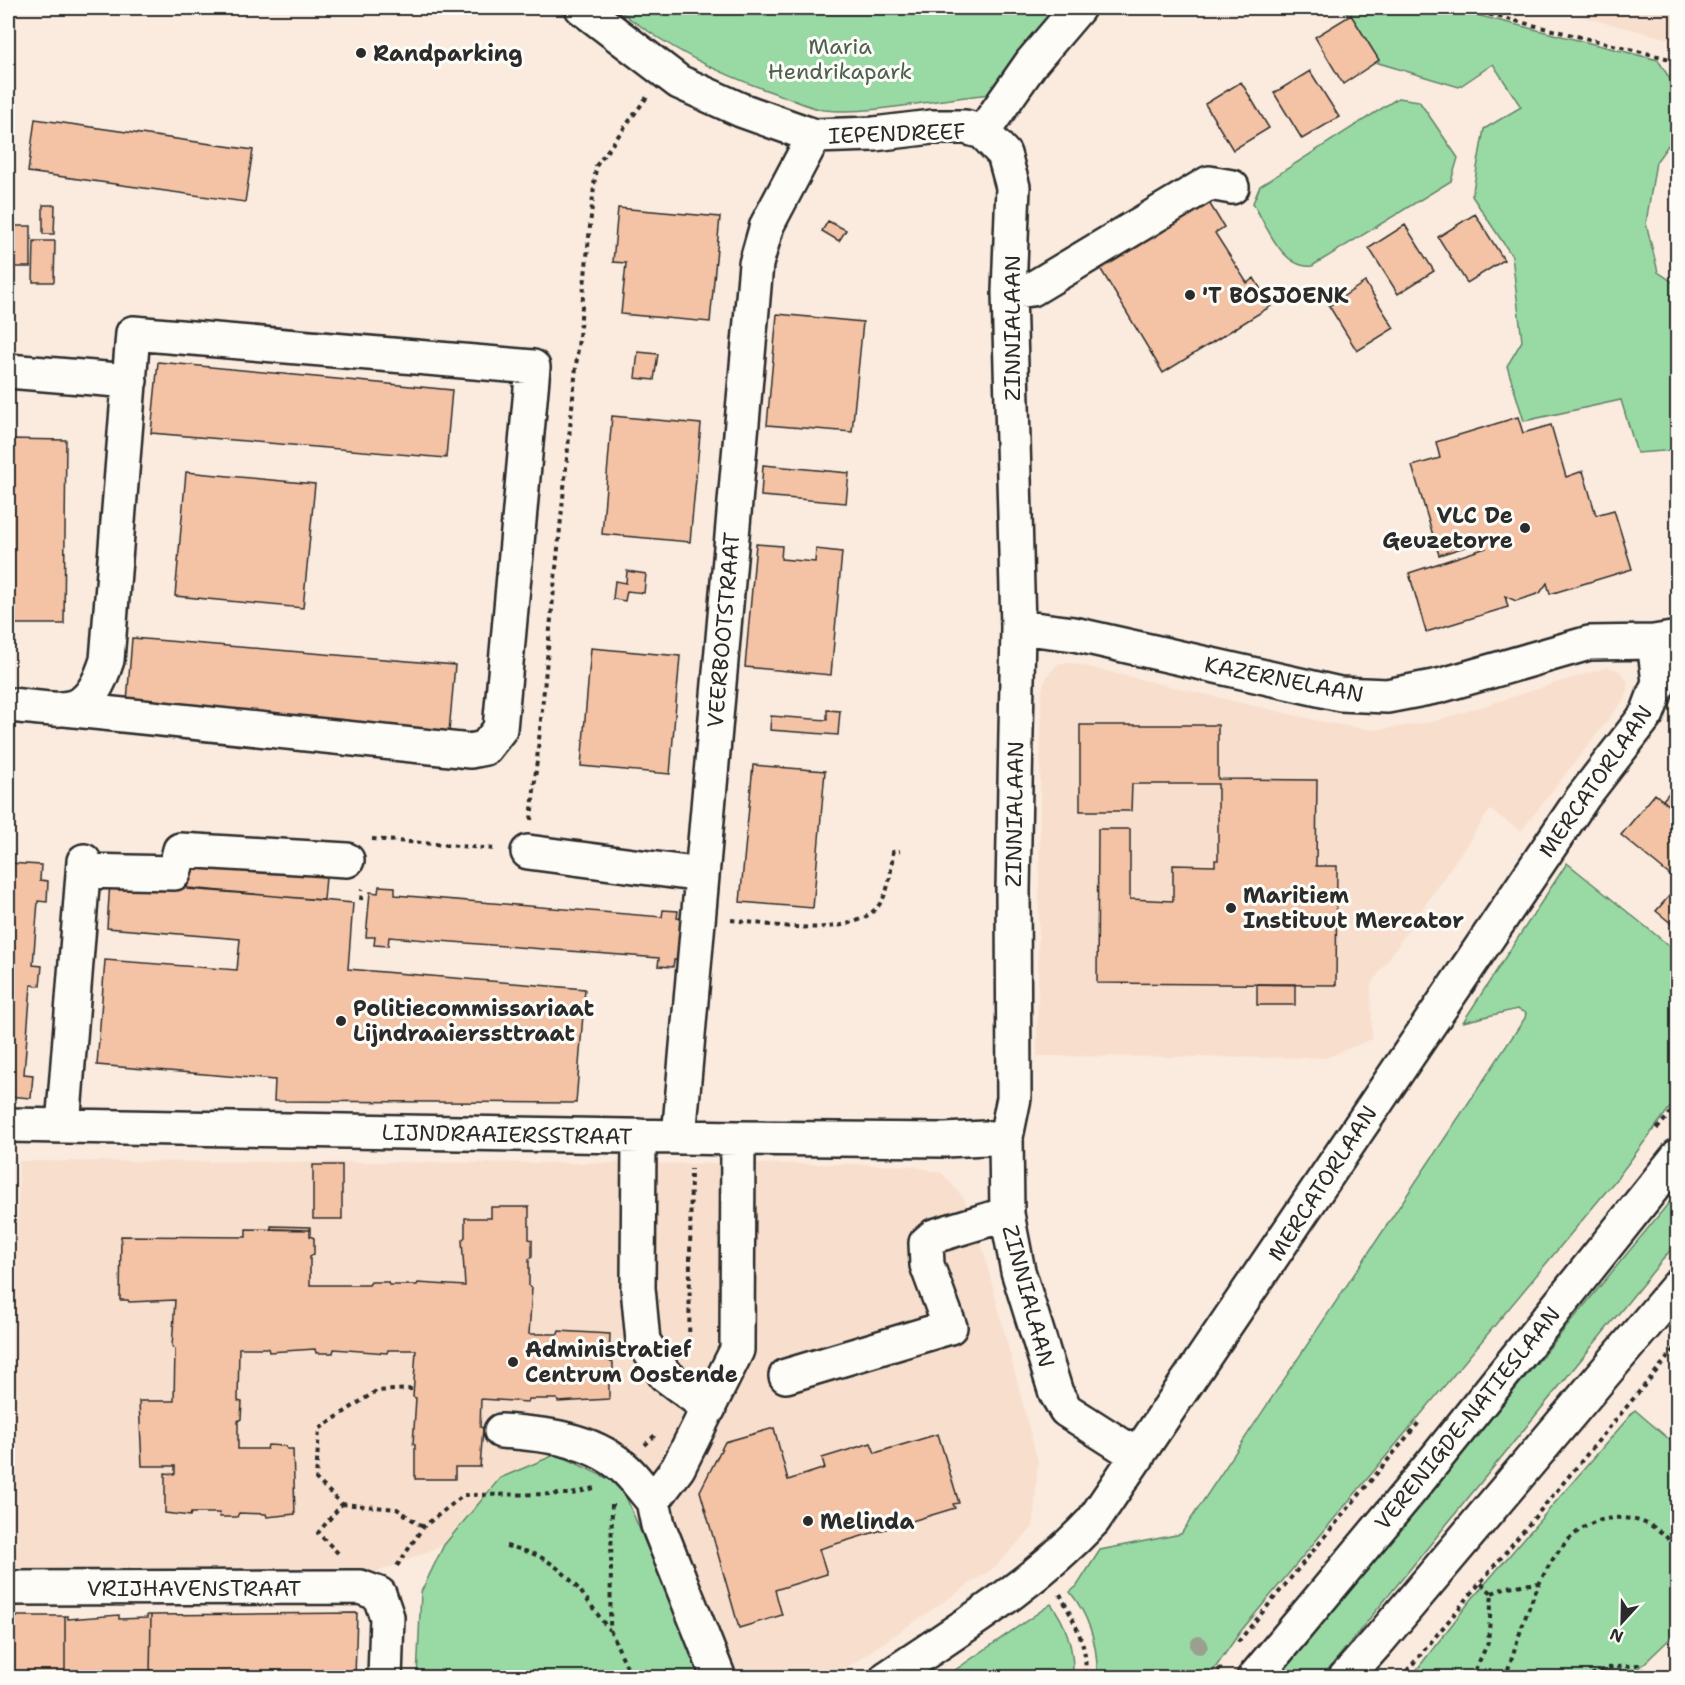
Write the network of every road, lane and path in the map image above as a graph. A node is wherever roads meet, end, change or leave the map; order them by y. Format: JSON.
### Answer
{"nodes":[{"id":1,"x":582,"y":8,"type":"edge"},
{"id":2,"x":1078,"y":8,"type":"edge"},
{"id":3,"x":1463,"y":8,"type":"edge"},
{"id":4,"x":1677,"y":61,"type":"edge"},
{"id":5,"x":666,"y":72,"type":"junction"},
{"id":6,"x":983,"y":132,"type":"junction"},
{"id":7,"x":814,"y":136,"type":"junction"},
{"id":8,"x":1232,"y":187,"type":"dead end"},
{"id":9,"x":1009,"y":292,"type":"junction"},
{"id":10,"x":8,"y":371,"type":"edge"},
{"id":11,"x":130,"y":381,"type":"junction"},
{"id":12,"x":1018,"y":627,"type":"junction"},
{"id":13,"x":1666,"y":640,"type":"edge"},
{"id":14,"x":8,"y":705,"type":"edge"},
{"id":15,"x":65,"y":709,"type":"junction"},
{"id":16,"x":900,"y":851,"type":"dead end"},
{"id":17,"x":528,"y":852,"type":"junction"},
{"id":18,"x":359,"y":860,"type":"junction"},
{"id":19,"x":702,"y":875,"type":"junction"},
{"id":20,"x":362,"y":900,"type":"dead end"},
{"id":21,"x":698,"y":917,"type":"junction"},
{"id":22,"x":8,"y":1125,"type":"edge"},
{"id":23,"x":63,"y":1126,"type":"junction"},
{"id":24,"x":639,"y":1136,"type":"junction"},
{"id":25,"x":685,"y":1137,"type":"junction"},
{"id":26,"x":1006,"y":1137,"type":"junction"},
{"id":27,"x":738,"y":1138,"type":"junction"},
{"id":28,"x":1677,"y":1156,"type":"edge"},
{"id":29,"x":1007,"y":1214,"type":"junction"},
{"id":30,"x":1677,"y":1286,"type":"edge"},
{"id":31,"x":1677,"y":1345,"type":"edge"},
{"id":32,"x":786,"y":1376,"type":"dead end"},
{"id":33,"x":412,"y":1389,"type":"dead end"},
{"id":34,"x":698,"y":1400,"type":"junction"},
{"id":35,"x":501,"y":1431,"type":"dead end"},
{"id":36,"x":1138,"y":1456,"type":"junction"},
{"id":37,"x":618,"y":1473,"type":"junction"},
{"id":38,"x":653,"y":1501,"type":"junction"},
{"id":39,"x":342,"y":1504,"type":"junction"},
{"id":40,"x":423,"y":1527,"type":"junction"},
{"id":41,"x":506,"y":1546,"type":"dead end"},
{"id":42,"x":1677,"y":1553,"type":"edge"},
{"id":43,"x":1449,"y":1558,"type":"junction"},
{"id":44,"x":345,"y":1559,"type":"dead end"},
{"id":45,"x":1047,"y":1567,"type":"junction"},
{"id":46,"x":1478,"y":1582,"type":"junction"},
{"id":47,"x":1539,"y":1582,"type":"junction"},
{"id":48,"x":8,"y":1588,"type":"edge"},
{"id":49,"x":1492,"y":1593,"type":"junction"},
{"id":50,"x":379,"y":1594,"type":"junction"},
{"id":51,"x":610,"y":1630,"type":"junction"},
{"id":52,"x":385,"y":1677,"type":"edge"},
{"id":53,"x":632,"y":1677,"type":"edge"},
{"id":54,"x":719,"y":1677,"type":"edge"},
{"id":55,"x":887,"y":1677,"type":"edge"},
{"id":56,"x":1084,"y":1677,"type":"edge"},
{"id":57,"x":1254,"y":1677,"type":"edge"},
{"id":58,"x":1345,"y":1677,"type":"edge"},
{"id":59,"x":1401,"y":1677,"type":"edge"},
{"id":60,"x":1471,"y":1677,"type":"edge"},
{"id":61,"x":1505,"y":1677,"type":"edge"},
{"id":62,"x":1583,"y":1677,"type":"edge"},
{"id":63,"x":1651,"y":1677,"type":"edge"}],
"edges":[{"from":1,"to":5,"type":"street","name":"IEPENDREEF"},
{"from":2,"to":6,"type":"street","name":"IEPENDREEF"},
{"from":3,"to":4,"type":"path"},
{"from":5,"to":7,"type":"street","name":"IEPENDREEF"},
{"from":5,"to":17,"type":"path"},
{"from":6,"to":7,"type":"street","name":"IEPENDREEF"},
{"from":6,"to":9,"type":"street","name":"ZINNIALAAN"},
{"from":7,"to":19,"type":"street","name":"VEERBOOTSTRAAT"},
{"from":8,"to":9,"type":"street"},
{"from":9,"to":12,"type":"street","name":"ZINNIALAAN"},
{"from":10,"to":11,"type":"street"},
{"from":11,"to":15,"type":"street"},
{"from":11,"to":15,"type":"street"},
{"from":12,"to":13,"type":"street","name":"KAZERNELAAN"},
{"from":12,"to":26,"type":"street","name":"ZINNIALAAN"},
{"from":13,"to":36,"type":"street","name":"MERCATORLAAN"},
{"from":14,"to":15,"type":"street"},
{"from":16,"to":21,"type":"path"},
{"from":17,"to":18,"type":"path"},
{"from":17,"to":19,"type":"street"},
{"from":18,"to":20,"type":"path"},
{"from":18,"to":23,"type":"street"},
{"from":19,"to":21,"type":"street","name":"VEERBOOTSTRAAT"},
{"from":21,"to":25,"type":"street","name":"VEERBOOTSTRAAT"},
{"from":22,"to":23,"type":"street","name":"LIJNDRAAIERSSTRAAT"},
{"from":23,"to":24,"type":"street","name":"LIJNDRAAIERSSTRAAT"},
{"from":24,"to":25,"type":"street","name":"LIJNDRAAIERSSTRAAT"},
{"from":24,"to":34,"type":"street"},
{"from":25,"to":27,"type":"street","name":"LIJNDRAAIERSSTRAAT"},
{"from":25,"to":34,"type":"path"},
{"from":26,"to":27,"type":"street","name":"LIJNDRAAIERSSTRAAT"},
{"from":26,"to":29,"type":"street","name":"ZINNIALAAN"},
{"from":27,"to":34,"type":"street"},
{"from":28,"to":57,"type":"street","name":"VERENIGDE-NATIESLAAN"},
{"from":29,"to":32,"type":"street"},
{"from":29,"to":36,"type":"street","name":"ZINNIALAAN"},
{"from":30,"to":43,"type":"street"},
{"from":31,"to":46,"type":"path"},
{"from":33,"to":39,"type":"path"},
{"from":34,"to":37,"type":"path"},
{"from":34,"to":38,"type":"street"},
{"from":35,"to":37,"type":"street"},
{"from":36,"to":45,"type":"street","name":"MERCATORLAAN"},
{"from":37,"to":38,"type":"street"},
{"from":37,"to":40,"type":"path"},
{"from":37,"to":51,"type":"path"},
{"from":38,"to":54,"type":"street"},
{"from":39,"to":40,"type":"path"},
{"from":39,"to":44,"type":"path"},
{"from":40,"to":50,"type":"path"},
{"from":41,"to":51,"type":"path"},
{"from":42,"to":47,"type":"path"},
{"from":43,"to":46,"type":"path"},
{"from":43,"to":58,"type":"street"},
{"from":45,"to":55,"type":"street","name":"MERCATORLAAN"},
{"from":45,"to":56,"type":"path"},
{"from":46,"to":49,"type":"path"},
{"from":46,"to":59,"type":"path"},
{"from":47,"to":49,"type":"path"},
{"from":47,"to":61,"type":"path"},
{"from":48,"to":50,"type":"street","name":"VRIJHAVENSTRAAT"},
{"from":49,"to":60,"type":"path"},
{"from":50,"to":52,"type":"street"},
{"from":51,"to":53,"type":"path"},
{"from":62,"to":63,"type":"path"}]}
